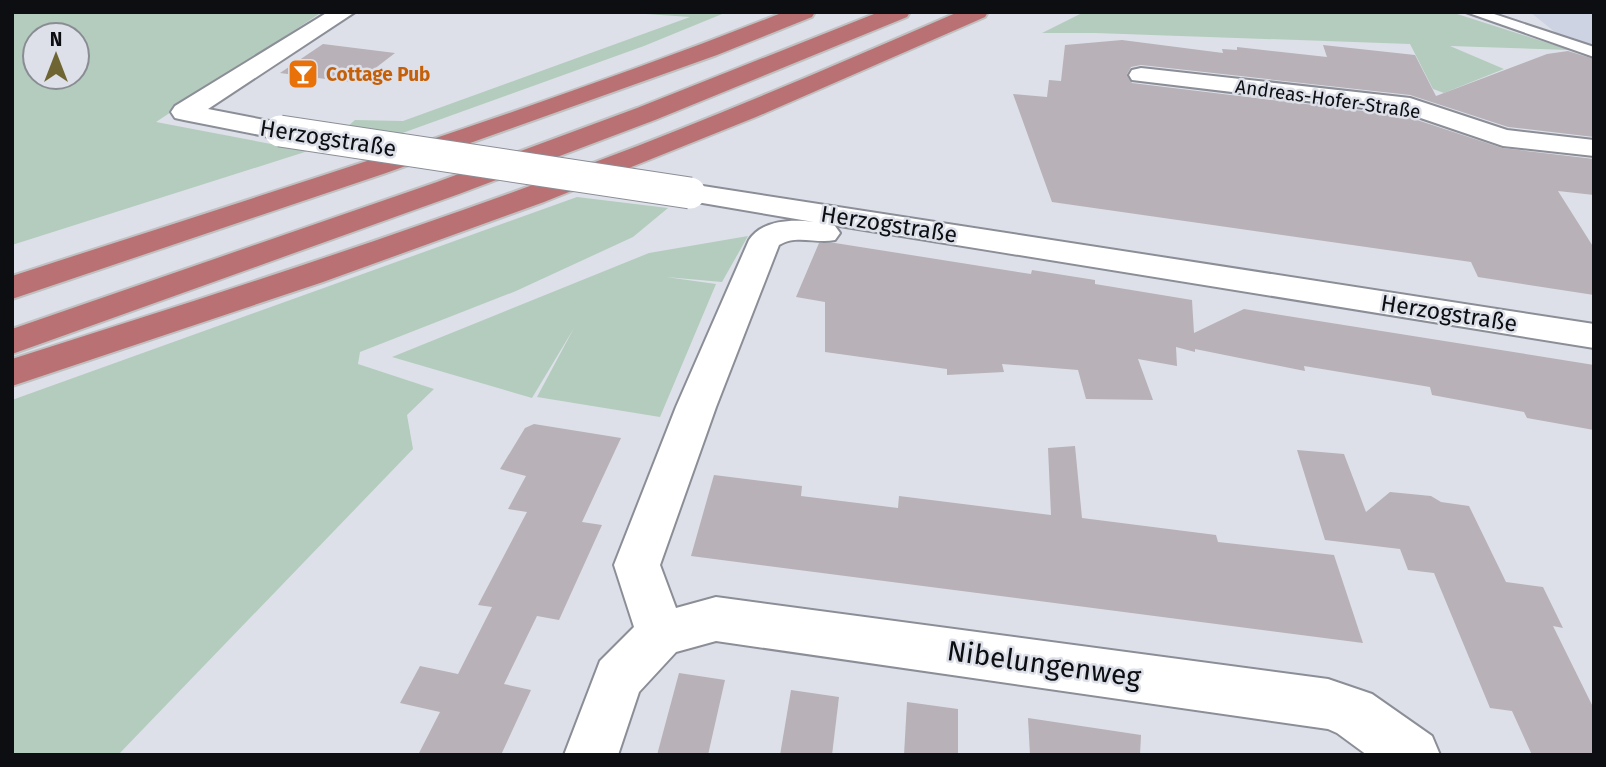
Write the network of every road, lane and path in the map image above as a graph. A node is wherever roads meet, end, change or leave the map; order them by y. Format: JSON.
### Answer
{"nodes":[{"id":1,"x":344,"y":12,"type":"edge"},
{"id":2,"x":749,"y":12,"type":"edge"},
{"id":3,"x":804,"y":12,"type":"edge"},
{"id":4,"x":899,"y":12,"type":"edge"},
{"id":5,"x":977,"y":12,"type":"edge"},
{"id":6,"x":1473,"y":12,"type":"edge"},
{"id":7,"x":1594,"y":52,"type":"edge"},
{"id":8,"x":1142,"y":75,"type":"dead end"},
{"id":9,"x":1594,"y":148,"type":"edge"},
{"id":10,"x":181,"y":233,"type":"junction"},
{"id":11,"x":1030,"y":246,"type":"junction"},
{"id":12,"x":12,"y":288,"type":"edge"},
{"id":13,"x":1594,"y":336,"type":"edge"},
{"id":14,"x":12,"y":342,"type":"edge"},
{"id":15,"x":12,"y":373,"type":"edge"},
{"id":16,"x":662,"y":634,"type":"junction"},
{"id":17,"x":591,"y":755,"type":"edge"},
{"id":18,"x":1413,"y":755,"type":"edge"}],
"edges":[{"from":1,"to":11,"type":"street","name":"Herzogstraße","bridge":true},
{"from":2,"to":10,"type":"highway"},
{"from":3,"to":10,"type":"highway"},
{"from":4,"to":14,"type":"highway"},
{"from":5,"to":15,"type":"highway"},
{"from":6,"to":7,"type":"lane"},
{"from":8,"to":9,"type":"street","name":"Andreas-Hofer-Straße"},
{"from":10,"to":12,"type":"highway"},
{"from":11,"to":13,"type":"street","name":"Herzogstraße"},
{"from":11,"to":16,"type":"street"},
{"from":16,"to":17,"type":"street","name":"Nibelungenweg"},
{"from":16,"to":18,"type":"street","name":"Nibelungenweg"}]}
